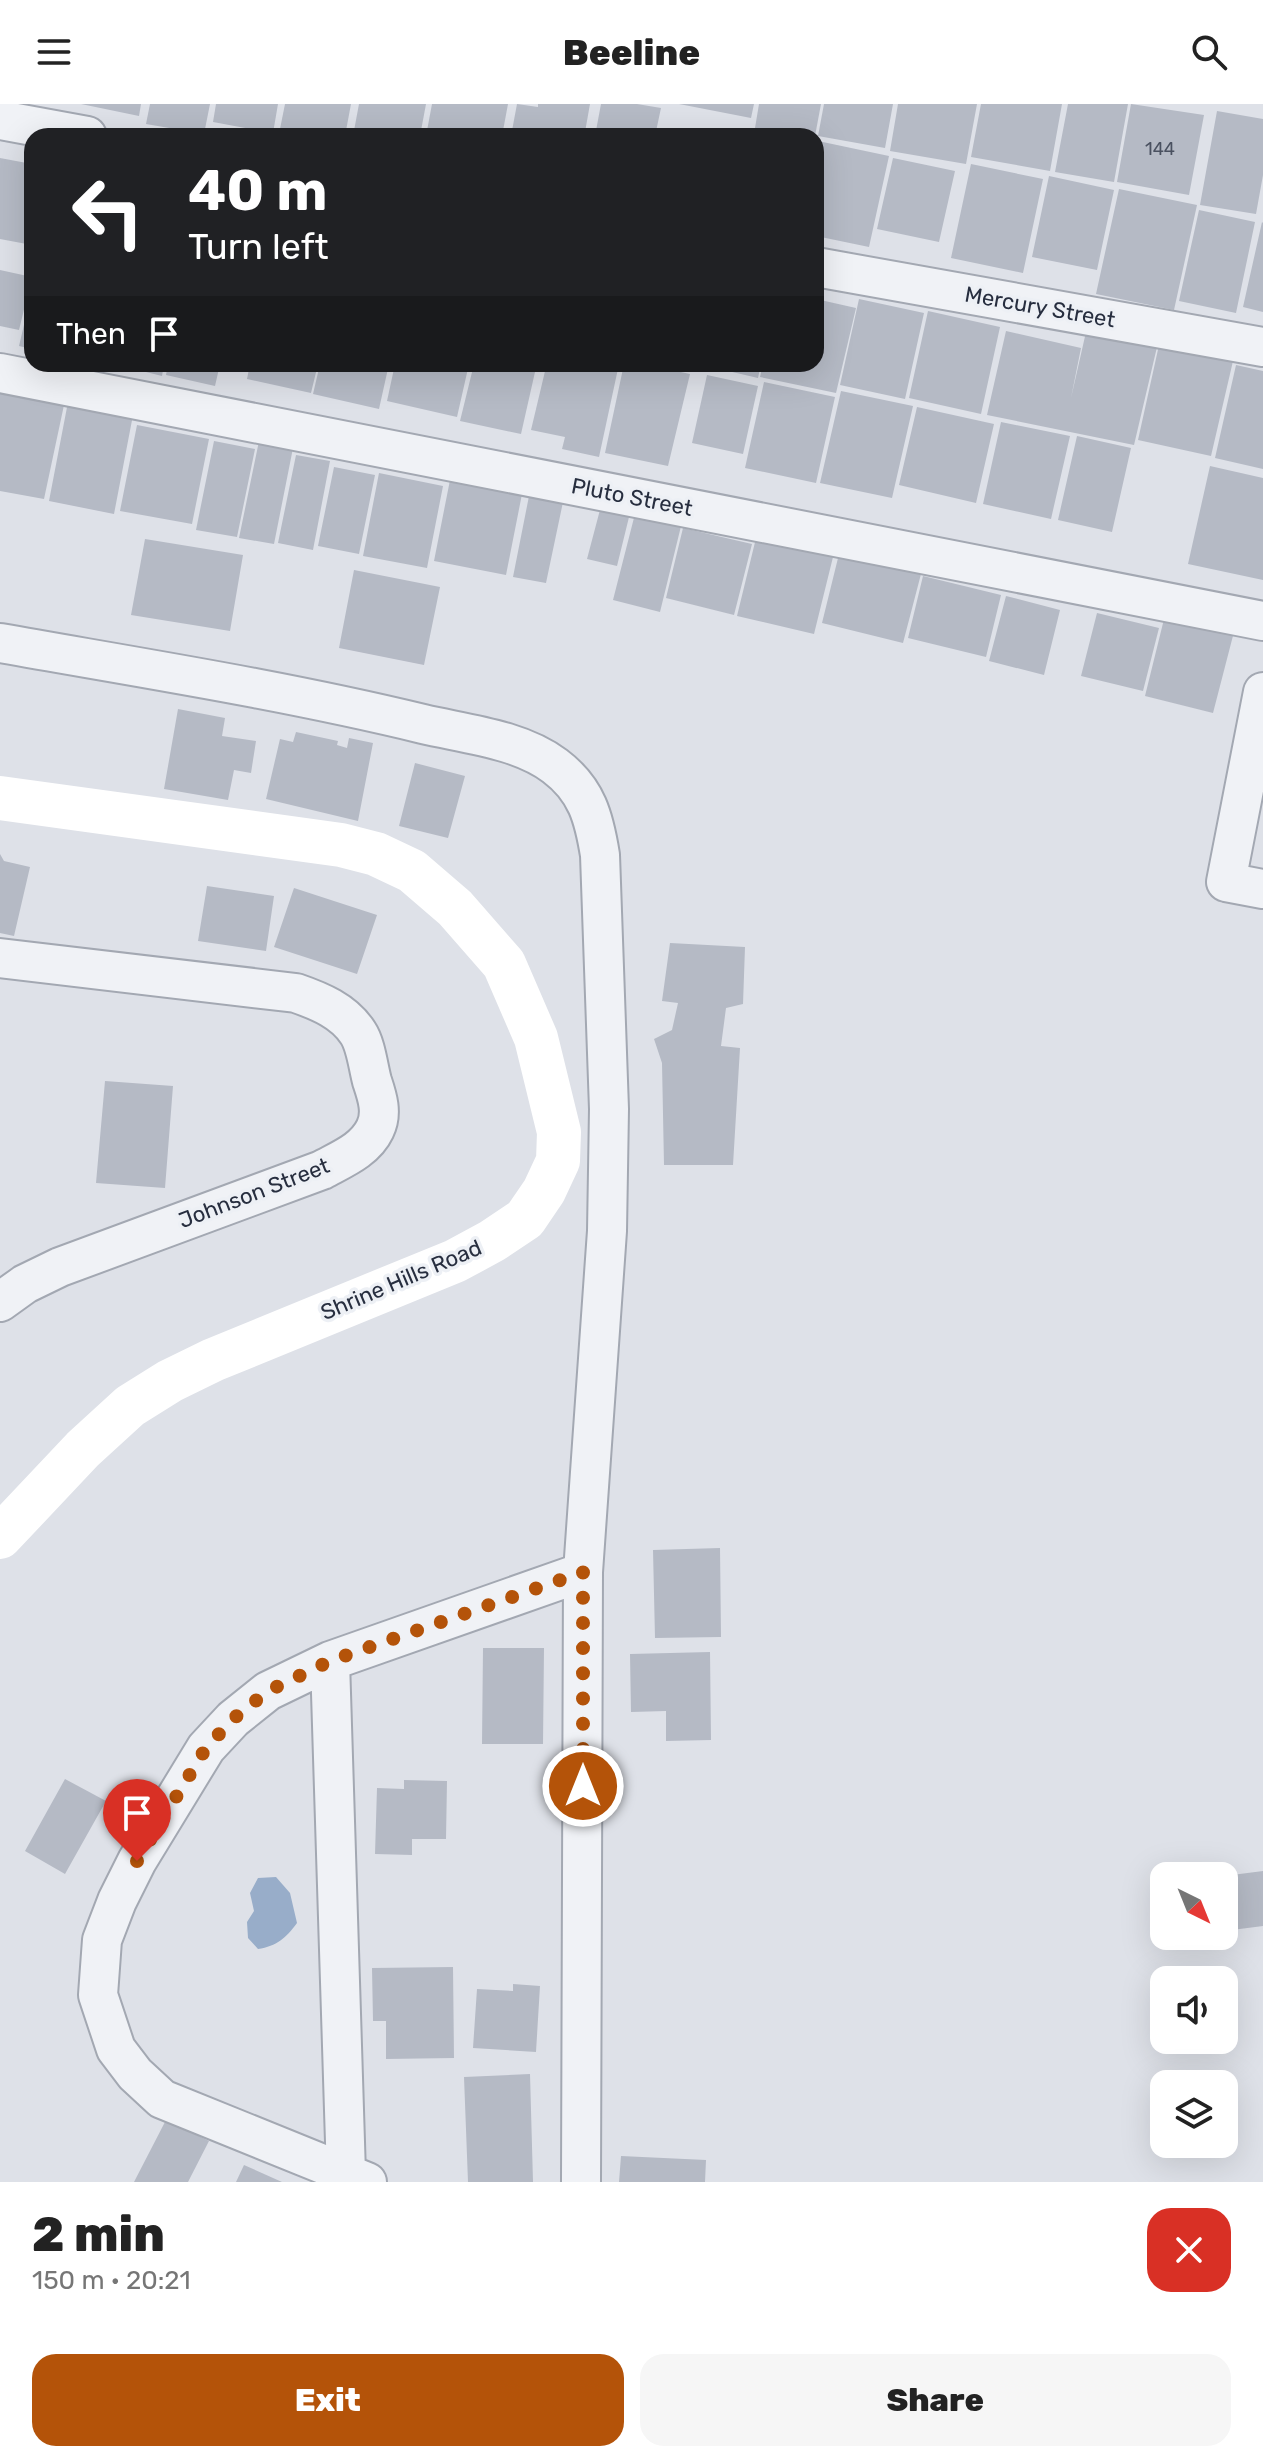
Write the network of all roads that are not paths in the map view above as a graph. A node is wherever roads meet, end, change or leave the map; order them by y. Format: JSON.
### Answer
{"nodes":[{"id":1,"x":0,"y":120,"type":"edge"},
{"id":2,"x":44,"y":128,"type":"edge"},
{"id":3,"x":824,"y":268,"type":"edge"},
{"id":4,"x":1263,"y":347,"type":"edge"},
{"id":5,"x":0,"y":373,"type":"edge"},
{"id":6,"x":1263,"y":621,"type":"edge"},
{"id":7,"x":0,"y":643,"type":"edge"},
{"id":8,"x":1263,"y":692,"type":"edge"},
{"id":9,"x":0,"y":798,"type":"edge"},
{"id":10,"x":1263,"y":889,"type":"edge"},
{"id":11,"x":0,"y":958,"type":"edge"},
{"id":12,"x":0,"y":1302,"type":"edge"},
{"id":13,"x":0,"y":1537,"type":"edge"},
{"id":14,"x":583,"y":1572,"type":"junction"},
{"id":15,"x":330,"y":1661,"type":"junction"},
{"id":16,"x":356,"y":2178,"type":"edge"},
{"id":17,"x":581,"y":2182,"type":"edge"}],
"edges":[{"from":1,"to":2,"type":"street"},
{"from":3,"to":4,"type":"street","name":"Mercury Street"},
{"from":5,"to":6,"type":"street","name":"Pluto Street"},
{"from":7,"to":14,"type":"street"},
{"from":8,"to":10,"type":"street"},
{"from":9,"to":13,"type":"street","name":"Shrine Hills Road"},
{"from":11,"to":12,"type":"street","name":"Johnson Street"},
{"from":14,"to":15,"type":"street"},
{"from":14,"to":17,"type":"street"},
{"from":15,"to":16,"type":"street"},
{"from":15,"to":16,"type":"street"}]}
